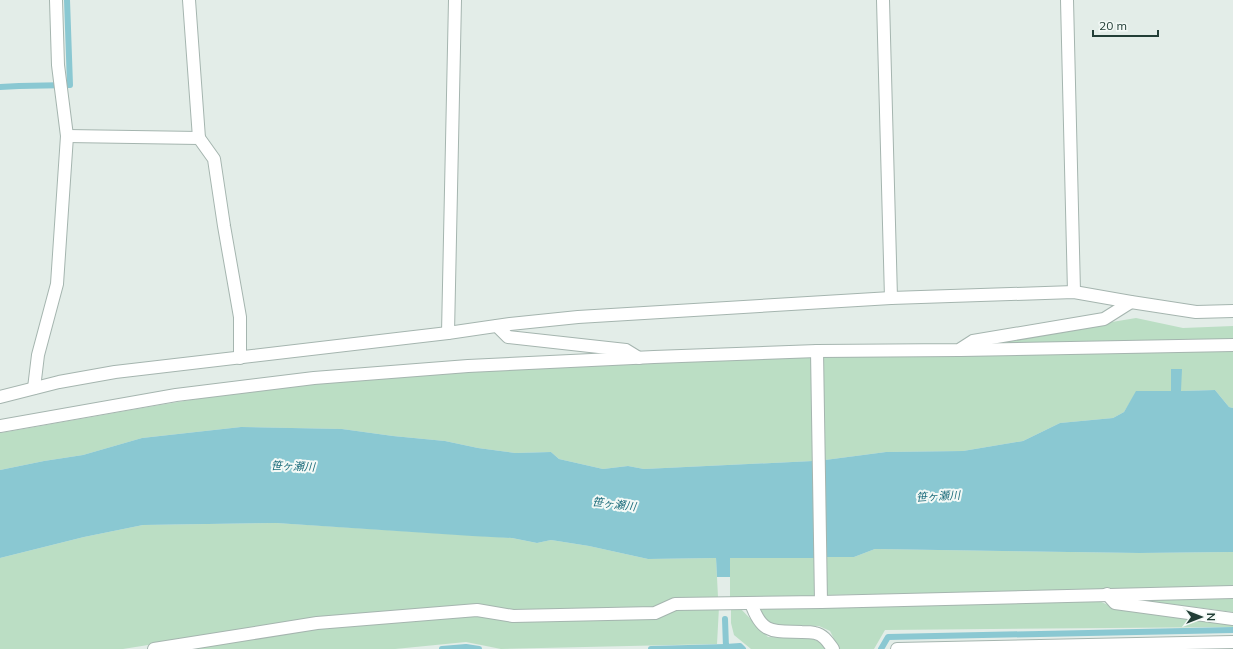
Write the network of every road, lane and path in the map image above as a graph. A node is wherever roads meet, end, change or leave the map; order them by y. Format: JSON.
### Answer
{"nodes":[{"id":1,"x":56,"y":0,"type":"edge"},
{"id":2,"x":189,"y":0,"type":"edge"},
{"id":3,"x":455,"y":0,"type":"edge"},
{"id":4,"x":883,"y":0,"type":"edge"},
{"id":5,"x":1067,"y":0,"type":"edge"},
{"id":6,"x":67,"y":136,"type":"junction"},
{"id":7,"x":199,"y":138,"type":"junction"},
{"id":8,"x":1074,"y":292,"type":"junction"},
{"id":9,"x":890,"y":298,"type":"junction"},
{"id":10,"x":1132,"y":302,"type":"junction"},
{"id":11,"x":1233,"y":311,"type":"edge"},
{"id":12,"x":497,"y":326,"type":"junction"},
{"id":13,"x":448,"y":333,"type":"junction"},
{"id":14,"x":1233,"y":345,"type":"edge"},
{"id":15,"x":959,"y":350,"type":"junction"},
{"id":16,"x":817,"y":355,"type":"junction"},
{"id":17,"x":240,"y":358,"type":"junction"},
{"id":18,"x":639,"y":358,"type":"junction"},
{"id":19,"x":34,"y":388,"type":"junction"},
{"id":20,"x":0,"y":397,"type":"edge"},
{"id":21,"x":0,"y":426,"type":"edge"},
{"id":22,"x":1233,"y":592,"type":"edge"},
{"id":23,"x":1107,"y":594,"type":"junction"},
{"id":24,"x":820,"y":599,"type":"junction"},
{"id":25,"x":751,"y":603,"type":"junction"},
{"id":26,"x":1233,"y":619,"type":"edge"},
{"id":27,"x":1233,"y":642,"type":"edge"},
{"id":28,"x":154,"y":649,"type":"edge"},
{"id":29,"x":833,"y":649,"type":"edge"},
{"id":30,"x":897,"y":649,"type":"edge"}],
"edges":[{"from":1,"to":6,"type":"street"},
{"from":2,"to":7,"type":"street"},
{"from":3,"to":13,"type":"street"},
{"from":4,"to":9,"type":"street"},
{"from":5,"to":8,"type":"street"},
{"from":6,"to":7,"type":"street"},
{"from":6,"to":19,"type":"street"},
{"from":7,"to":17,"type":"street"},
{"from":8,"to":9,"type":"street"},
{"from":8,"to":10,"type":"street"},
{"from":9,"to":12,"type":"street"},
{"from":10,"to":11,"type":"street"},
{"from":10,"to":15,"type":"street"},
{"from":12,"to":13,"type":"street"},
{"from":12,"to":18,"type":"street"},
{"from":13,"to":17,"type":"street"},
{"from":14,"to":15,"type":"street"},
{"from":15,"to":16,"type":"street"},
{"from":16,"to":18,"type":"street"},
{"from":16,"to":24,"type":"street"},
{"from":17,"to":19,"type":"street"},
{"from":18,"to":21,"type":"street"},
{"from":19,"to":20,"type":"street"},
{"from":22,"to":23,"type":"street"},
{"from":23,"to":24,"type":"street"},
{"from":23,"to":26,"type":"street"},
{"from":24,"to":25,"type":"street"},
{"from":25,"to":28,"type":"street"},
{"from":25,"to":29,"type":"street"},
{"from":27,"to":30,"type":"street"}]}
